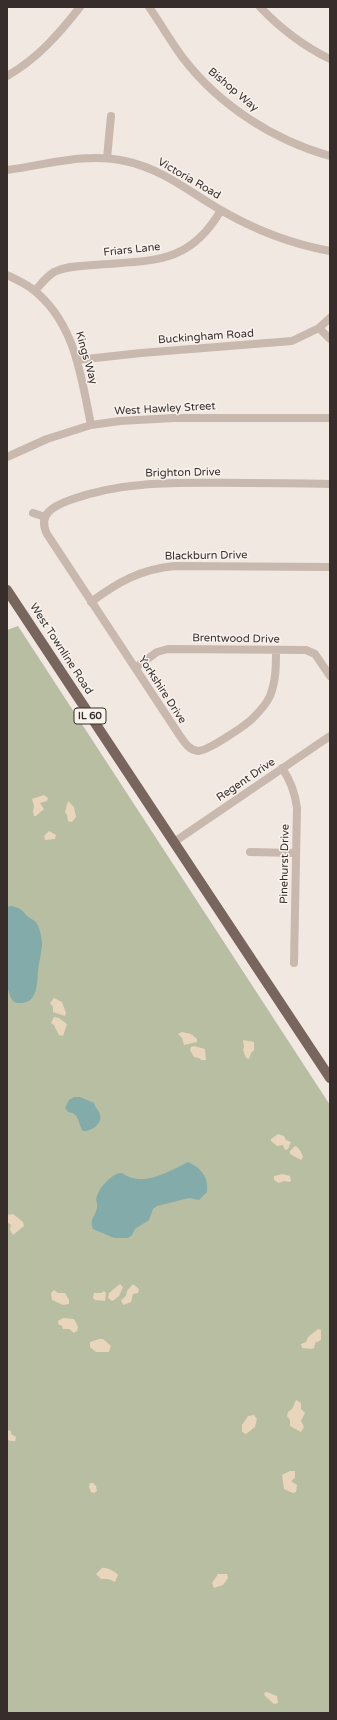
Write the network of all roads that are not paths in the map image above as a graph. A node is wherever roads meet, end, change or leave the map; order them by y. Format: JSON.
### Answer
{"nodes":[{"id":1,"x":80,"y":7,"type":"edge"},
{"id":2,"x":150,"y":7,"type":"edge"},
{"id":3,"x":260,"y":7,"type":"edge"},
{"id":4,"x":330,"y":59,"type":"edge"},
{"id":5,"x":7,"y":76,"type":"edge"},
{"id":6,"x":110,"y":116,"type":"dead end"},
{"id":7,"x":330,"y":156,"type":"edge"},
{"id":8,"x":108,"y":158,"type":"junction"},
{"id":9,"x":7,"y":170,"type":"edge"},
{"id":10,"x":221,"y":210,"type":"junction"},
{"id":11,"x":330,"y":251,"type":"edge"},
{"id":12,"x":7,"y":275,"type":"edge"},
{"id":13,"x":35,"y":291,"type":"junction"},
{"id":14,"x":330,"y":318,"type":"edge"},
{"id":15,"x":319,"y":328,"type":"junction"},
{"id":16,"x":330,"y":339,"type":"edge"},
{"id":17,"x":77,"y":360,"type":"junction"},
{"id":18,"x":330,"y":418,"type":"edge"},
{"id":19,"x":91,"y":425,"type":"junction"},
{"id":20,"x":7,"y":457,"type":"edge"},
{"id":21,"x":330,"y":484,"type":"edge"},
{"id":22,"x":33,"y":513,"type":"dead end"},
{"id":23,"x":45,"y":517,"type":"junction"},
{"id":24,"x":330,"y":567,"type":"edge"},
{"id":25,"x":7,"y":590,"type":"edge"},
{"id":26,"x":91,"y":602,"type":"junction"},
{"id":27,"x":276,"y":651,"type":"junction"},
{"id":28,"x":135,"y":668,"type":"junction"},
{"id":29,"x":330,"y":676,"type":"edge"},
{"id":30,"x":330,"y":736,"type":"edge"},
{"id":31,"x":282,"y":768,"type":"junction"},
{"id":32,"x":174,"y":842,"type":"junction"},
{"id":33,"x":250,"y":852,"type":"dead end"},
{"id":34,"x":295,"y":853,"type":"junction"},
{"id":35,"x":294,"y":963,"type":"dead end"},
{"id":36,"x":330,"y":1078,"type":"edge"}],
"edges":[{"from":1,"to":5,"type":"street"},
{"from":2,"to":7,"type":"street","name":"Bishop Way"},
{"from":3,"to":4,"type":"street"},
{"from":6,"to":8,"type":"street"},
{"from":8,"to":9,"type":"street","name":"Victoria Road"},
{"from":8,"to":10,"type":"street","name":"Victoria Road"},
{"from":10,"to":11,"type":"street","name":"Victoria Road"},
{"from":10,"to":13,"type":"street","name":"Friars Lane"},
{"from":12,"to":13,"type":"street","name":"Kings Way"},
{"from":13,"to":17,"type":"street","name":"Kings Way"},
{"from":14,"to":15,"type":"street","name":"Buckingham Road"},
{"from":15,"to":16,"type":"street"},
{"from":15,"to":17,"type":"street","name":"Buckingham Road"},
{"from":17,"to":19,"type":"street","name":"Kings Way"},
{"from":18,"to":19,"type":"street","name":"West Hawley Street"},
{"from":19,"to":20,"type":"street","name":"West Hawley Street"},
{"from":21,"to":23,"type":"street","name":"Brighton Drive"},
{"from":22,"to":23,"type":"street"},
{"from":23,"to":26,"type":"street","name":"Yorkshire Drive"},
{"from":24,"to":26,"type":"street","name":"Blackburn Drive"},
{"from":25,"to":32,"type":"main road","name":"West Townline Road","number":"IL 60"},
{"from":26,"to":28,"type":"street","name":"Yorkshire Drive"},
{"from":27,"to":28,"type":"street","name":"Brentwood Drive"},
{"from":27,"to":28,"type":"street","name":"Yorkshire Drive"},
{"from":27,"to":29,"type":"street","name":"Brentwood Drive"},
{"from":30,"to":31,"type":"street","name":"Regent Drive"},
{"from":31,"to":32,"type":"street","name":"Regent Drive"},
{"from":31,"to":34,"type":"street","name":"Pinehurst Drive"},
{"from":32,"to":36,"type":"main road","number":"IL 60"},
{"from":33,"to":34,"type":"street"},
{"from":34,"to":35,"type":"street","name":"Pinehurst Drive"}]}
